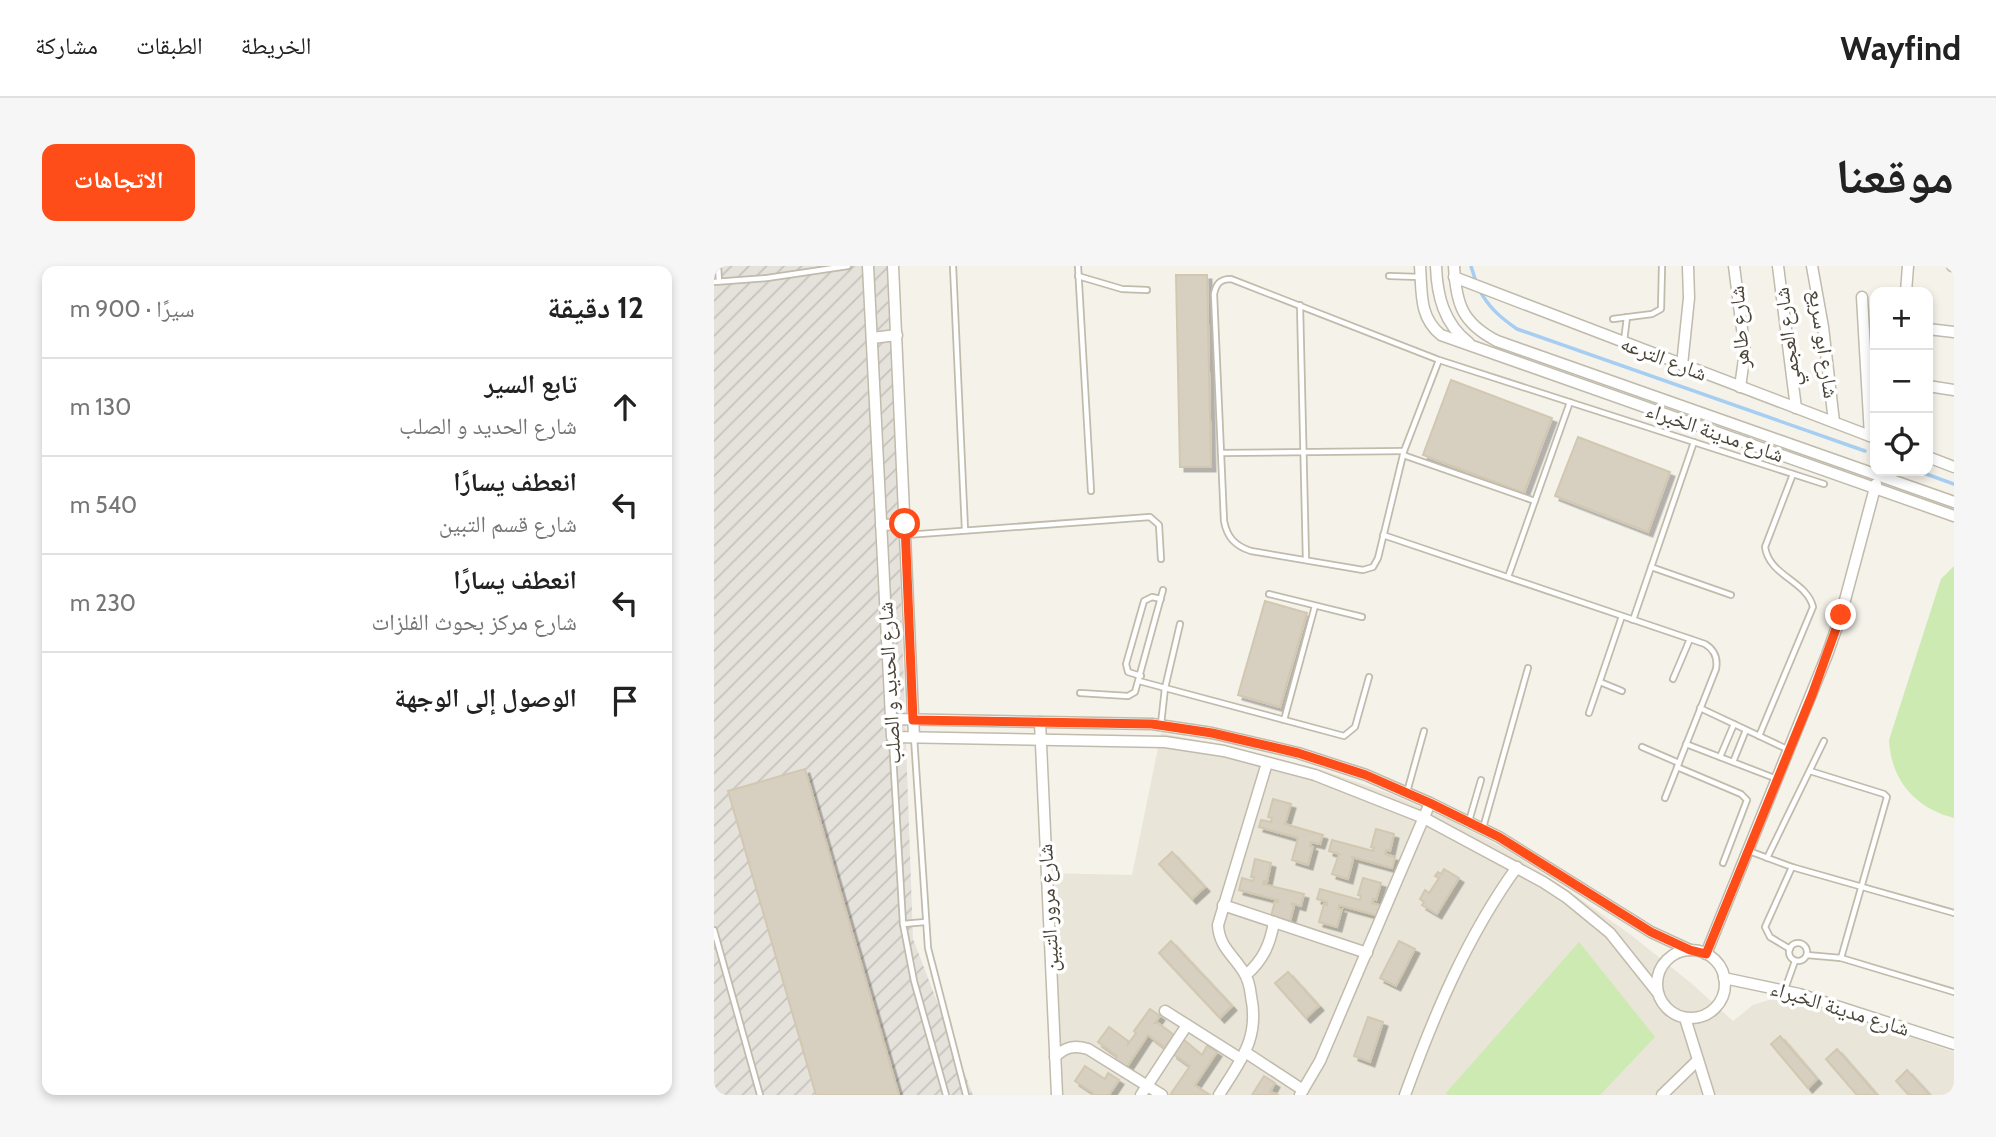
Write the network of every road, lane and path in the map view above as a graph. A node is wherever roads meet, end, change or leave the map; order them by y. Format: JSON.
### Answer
{"nodes":[{"id":1,"x":718,"y":266,"type":"edge"},
{"id":2,"x":848,"y":266,"type":"edge"},
{"id":3,"x":868,"y":266,"type":"edge"},
{"id":4,"x":894,"y":266,"type":"edge"},
{"id":5,"x":953,"y":266,"type":"edge"},
{"id":6,"x":1078,"y":266,"type":"edge"},
{"id":7,"x":1436,"y":266,"type":"edge"},
{"id":8,"x":1662,"y":266,"type":"edge"},
{"id":9,"x":1688,"y":266,"type":"edge"},
{"id":10,"x":1734,"y":266,"type":"edge"},
{"id":11,"x":1778,"y":266,"type":"edge"},
{"id":12,"x":1812,"y":266,"type":"edge"},
{"id":13,"x":1908,"y":266,"type":"edge"},
{"id":14,"x":1421,"y":271,"type":"edge"},
{"id":15,"x":1454,"y":272,"type":"edge"},
{"id":16,"x":1078,"y":276,"type":"junction"},
{"id":17,"x":1389,"y":276,"type":"dead end"},
{"id":18,"x":717,"y":282,"type":"edge"},
{"id":19,"x":1906,"y":287,"type":"edge"},
{"id":20,"x":1147,"y":290,"type":"dead end"},
{"id":21,"x":1862,"y":298,"type":"dead end"},
{"id":22,"x":1300,"y":306,"type":"junction"},
{"id":23,"x":1627,"y":317,"type":"junction"},
{"id":24,"x":1613,"y":319,"type":"dead end"},
{"id":25,"x":1933,"y":330,"type":"edge"},
{"id":26,"x":1954,"y":332,"type":"edge"},
{"id":27,"x":897,"y":335,"type":"junction"},
{"id":28,"x":872,"y":338,"type":"junction"},
{"id":29,"x":1624,"y":343,"type":"junction"},
{"id":30,"x":1476,"y":349,"type":"junction"},
{"id":31,"x":1439,"y":360,"type":"junction"},
{"id":32,"x":1682,"y":365,"type":"junction"},
{"id":33,"x":1740,"y":387,"type":"junction"},
{"id":34,"x":1933,"y":387,"type":"edge"},
{"id":35,"x":1954,"y":390,"type":"edge"},
{"id":36,"x":1570,"y":402,"type":"junction"},
{"id":37,"x":1796,"y":408,"type":"junction"},
{"id":38,"x":1871,"y":413,"type":"edge"},
{"id":39,"x":1834,"y":422,"type":"junction"},
{"id":40,"x":1870,"y":436,"type":"edge"},
{"id":41,"x":1693,"y":442,"type":"junction"},
{"id":42,"x":1304,"y":452,"type":"junction"},
{"id":43,"x":1221,"y":453,"type":"junction"},
{"id":44,"x":1403,"y":453,"type":"junction"},
{"id":45,"x":1933,"y":459,"type":"edge"},
{"id":46,"x":1954,"y":467,"type":"edge"},
{"id":47,"x":1870,"y":470,"type":"edge"},
{"id":48,"x":1793,"y":474,"type":"junction"},
{"id":49,"x":1878,"y":476,"type":"edge"},
{"id":50,"x":1887,"y":476,"type":"edge"},
{"id":51,"x":1824,"y":484,"type":"dead end"},
{"id":52,"x":1875,"y":488,"type":"junction"},
{"id":53,"x":1091,"y":491,"type":"dead end"},
{"id":54,"x":1535,"y":501,"type":"junction"},
{"id":55,"x":1954,"y":502,"type":"edge"},
{"id":56,"x":1954,"y":516,"type":"edge"},
{"id":57,"x":881,"y":525,"type":"junction"},
{"id":58,"x":905,"y":529,"type":"junction"},
{"id":59,"x":965,"y":530,"type":"junction"},
{"id":60,"x":1383,"y":535,"type":"junction"},
{"id":61,"x":1161,"y":559,"type":"dead end"},
{"id":62,"x":1306,"y":560,"type":"junction"},
{"id":63,"x":1651,"y":567,"type":"junction"},
{"id":64,"x":1508,"y":577,"type":"junction"},
{"id":65,"x":1163,"y":590,"type":"dead end"},
{"id":66,"x":1269,"y":594,"type":"dead end"},
{"id":67,"x":1731,"y":595,"type":"dead end"},
{"id":68,"x":1161,"y":599,"type":"junction"},
{"id":69,"x":1315,"y":606,"type":"junction"},
{"id":70,"x":1622,"y":616,"type":"junction"},
{"id":71,"x":1362,"y":617,"type":"dead end"},
{"id":72,"x":1633,"y":620,"type":"junction"},
{"id":73,"x":1180,"y":624,"type":"dead end"},
{"id":74,"x":1690,"y":639,"type":"junction"},
{"id":75,"x":1528,"y":668,"type":"dead end"},
{"id":76,"x":1369,"y":677,"type":"dead end"},
{"id":77,"x":1140,"y":678,"type":"junction"},
{"id":78,"x":1673,"y":679,"type":"dead end"},
{"id":79,"x":1600,"y":682,"type":"junction"},
{"id":80,"x":1165,"y":688,"type":"junction"},
{"id":81,"x":1622,"y":691,"type":"dead end"},
{"id":82,"x":1080,"y":694,"type":"dead end"},
{"id":83,"x":1700,"y":708,"type":"junction"},
{"id":84,"x":1589,"y":713,"type":"dead end"},
{"id":85,"x":891,"y":719,"type":"junction"},
{"id":86,"x":913,"y":720,"type":"junction"},
{"id":87,"x":1284,"y":720,"type":"junction"},
{"id":88,"x":1040,"y":722,"type":"junction"},
{"id":89,"x":1734,"y":724,"type":"junction"},
{"id":90,"x":1161,"y":725,"type":"junction"},
{"id":91,"x":1746,"y":730,"type":"junction"},
{"id":92,"x":1424,"y":731,"type":"dead end"},
{"id":93,"x":1759,"y":736,"type":"junction"},
{"id":94,"x":892,"y":737,"type":"junction"},
{"id":95,"x":914,"y":737,"type":"junction"},
{"id":96,"x":1040,"y":738,"type":"junction"},
{"id":97,"x":1824,"y":741,"type":"dead end"},
{"id":98,"x":1686,"y":744,"type":"junction"},
{"id":99,"x":1642,"y":747,"type":"dead end"},
{"id":100,"x":1790,"y":750,"type":"junction"},
{"id":101,"x":1720,"y":757,"type":"junction"},
{"id":102,"x":1733,"y":762,"type":"junction"},
{"id":103,"x":1267,"y":763,"type":"junction"},
{"id":104,"x":1678,"y":765,"type":"junction"},
{"id":105,"x":1810,"y":771,"type":"junction"},
{"id":106,"x":1778,"y":779,"type":"junction"},
{"id":107,"x":1481,"y":780,"type":"dead end"},
{"id":108,"x":1406,"y":793,"type":"junction"},
{"id":109,"x":1665,"y":798,"type":"dead end"},
{"id":110,"x":1430,"y":803,"type":"junction"},
{"id":111,"x":1423,"y":818,"type":"junction"},
{"id":112,"x":1469,"y":822,"type":"junction"},
{"id":113,"x":1482,"y":829,"type":"junction"},
{"id":114,"x":1749,"y":851,"type":"junction"},
{"id":115,"x":1767,"y":858,"type":"junction"},
{"id":116,"x":1723,"y":863,"type":"dead end"},
{"id":117,"x":1517,"y":867,"type":"junction"},
{"id":118,"x":1792,"y":867,"type":"junction"},
{"id":119,"x":1862,"y":887,"type":"junction"},
{"id":120,"x":1223,"y":905,"type":"junction"},
{"id":121,"x":1954,"y":912,"type":"edge"},
{"id":122,"x":925,"y":922,"type":"junction"},
{"id":123,"x":1274,"y":922,"type":"junction"},
{"id":124,"x":903,"y":924,"type":"junction"},
{"id":125,"x":714,"y":930,"type":"edge"},
{"id":126,"x":717,"y":949,"type":"edge"},
{"id":127,"x":1790,"y":949,"type":"junction"},
{"id":128,"x":1690,"y":950,"type":"junction"},
{"id":129,"x":1367,"y":953,"type":"junction"},
{"id":130,"x":1706,"y":954,"type":"junction"},
{"id":131,"x":1807,"y":955,"type":"junction"},
{"id":132,"x":1841,"y":958,"type":"junction"},
{"id":133,"x":1795,"y":961,"type":"junction"},
{"id":134,"x":1246,"y":975,"type":"junction"},
{"id":135,"x":1724,"y":978,"type":"junction"},
{"id":136,"x":1784,"y":990,"type":"junction"},
{"id":137,"x":1657,"y":992,"type":"junction"},
{"id":138,"x":1954,"y":992,"type":"edge"},
{"id":139,"x":1165,"y":1011,"type":"dead end"},
{"id":140,"x":1685,"y":1018,"type":"junction"},
{"id":141,"x":1187,"y":1025,"type":"junction"},
{"id":142,"x":1954,"y":1044,"type":"edge"},
{"id":143,"x":1243,"y":1056,"type":"junction"},
{"id":144,"x":1055,"y":1057,"type":"junction"},
{"id":145,"x":1698,"y":1060,"type":"junction"},
{"id":146,"x":1144,"y":1090,"type":"edge"},
{"id":147,"x":1302,"y":1093,"type":"edge"},
{"id":148,"x":760,"y":1095,"type":"edge"},
{"id":149,"x":946,"y":1095,"type":"edge"},
{"id":150,"x":966,"y":1095,"type":"edge"},
{"id":151,"x":1057,"y":1095,"type":"edge"},
{"id":152,"x":1162,"y":1095,"type":"edge"},
{"id":153,"x":1219,"y":1095,"type":"edge"},
{"id":154,"x":1405,"y":1095,"type":"edge"},
{"id":155,"x":1662,"y":1095,"type":"edge"},
{"id":156,"x":1709,"y":1095,"type":"edge"}],
"edges":[{"from":1,"to":18,"type":"lane"},
{"from":2,"to":18,"type":"lane"},
{"from":3,"to":28,"type":"street","name":"شارع الحديد و الصلب"},
{"from":4,"to":27,"type":"street","name":"شارع الحديد و الصلب"},
{"from":5,"to":59,"type":"lane"},
{"from":6,"to":16,"type":"lane"},
{"from":7,"to":30,"type":"street"},
{"from":8,"to":23,"type":"lane"},
{"from":9,"to":32,"type":"street"},
{"from":10,"to":33,"type":"street","name":"شارع طاهر"},
{"from":11,"to":37,"type":"street","name":"شارع العجمي"},
{"from":12,"to":39,"type":"street","name":"شارع ابو سريع"},
{"from":13,"to":19,"type":"street"},
{"from":14,"to":17,"type":"lane"},
{"from":14,"to":30,"type":"street","name":"شارع مدينة الخبراء"},
{"from":15,"to":29,"type":"street","name":"شارع الترعه"},
{"from":15,"to":47,"type":"street","name":"شارع مدينة الخبراء"},
{"from":16,"to":20,"type":"lane"},
{"from":16,"to":53,"type":"lane"},
{"from":21,"to":38,"type":"street"},
{"from":22,"to":31,"type":"lane"},
{"from":22,"to":42,"type":"lane"},
{"from":22,"to":43,"type":"lane"},
{"from":23,"to":24,"type":"lane"},
{"from":23,"to":29,"type":"lane"},
{"from":25,"to":26,"type":"street"},
{"from":27,"to":28,"type":"street"},
{"from":27,"to":58,"type":"street","name":"شارع الحديد و الصلب"},
{"from":28,"to":57,"type":"street","name":"شارع الحديد و الصلب"},
{"from":29,"to":32,"type":"street","name":"شارع الترعه"},
{"from":30,"to":52,"type":"street","name":"شارع مدينة الخبراء"},
{"from":31,"to":36,"type":"lane"},
{"from":31,"to":44,"type":"lane"},
{"from":32,"to":33,"type":"street","name":"شارع الترعه"},
{"from":33,"to":37,"type":"street","name":"شارع الترعه"},
{"from":34,"to":35,"type":"street"},
{"from":36,"to":41,"type":"lane"},
{"from":36,"to":54,"type":"lane"},
{"from":37,"to":39,"type":"street","name":"شارع الترعه"},
{"from":39,"to":40,"type":"street","name":"شارع الترعه"},
{"from":41,"to":48,"type":"lane"},
{"from":41,"to":63,"type":"lane"},
{"from":42,"to":43,"type":"lane"},
{"from":42,"to":44,"type":"lane"},
{"from":42,"to":62,"type":"lane"},
{"from":43,"to":62,"type":"lane"},
{"from":44,"to":54,"type":"lane"},
{"from":44,"to":60,"type":"lane"},
{"from":45,"to":46,"type":"street"},
{"from":48,"to":51,"type":"lane"},
{"from":48,"to":93,"type":"lane"},
{"from":49,"to":52,"type":"street"},
{"from":50,"to":55,"type":"street","name":"شارع مدينة الخبراء"},
{"from":52,"to":56,"type":"street","name":"شارع مدينة الخبراء"},
{"from":52,"to":100,"type":"street"},
{"from":54,"to":64,"type":"lane"},
{"from":57,"to":58,"type":"street"},
{"from":57,"to":85,"type":"street","name":"شارع الحديد و الصلب"},
{"from":58,"to":59,"type":"lane"},
{"from":58,"to":86,"type":"street","name":"شارع الحديد و الصلب"},
{"from":59,"to":61,"type":"lane"},
{"from":60,"to":62,"type":"lane"},
{"from":60,"to":64,"type":"lane"},
{"from":63,"to":67,"type":"lane"},
{"from":63,"to":72,"type":"lane"},
{"from":64,"to":70,"type":"lane"},
{"from":65,"to":68,"type":"lane"},
{"from":66,"to":69,"type":"lane"},
{"from":68,"to":77,"type":"lane"},
{"from":68,"to":77,"type":"lane"},
{"from":69,"to":71,"type":"lane"},
{"from":69,"to":87,"type":"lane"},
{"from":70,"to":72,"type":"lane"},
{"from":70,"to":79,"type":"lane"},
{"from":72,"to":74,"type":"lane"},
{"from":73,"to":80,"type":"lane"},
{"from":74,"to":78,"type":"lane"},
{"from":74,"to":83,"type":"lane"},
{"from":75,"to":113,"type":"lane"},
{"from":76,"to":87,"type":"lane"},
{"from":77,"to":80,"type":"lane"},
{"from":77,"to":82,"type":"lane"},
{"from":79,"to":81,"type":"lane"},
{"from":79,"to":84,"type":"lane"},
{"from":80,"to":87,"type":"lane"},
{"from":80,"to":90,"type":"lane"},
{"from":83,"to":89,"type":"lane"},
{"from":83,"to":98,"type":"lane"},
{"from":85,"to":86,"type":"street"},
{"from":85,"to":94,"type":"street","name":"شارع الحديد و الصلب"},
{"from":86,"to":88,"type":"street"},
{"from":86,"to":95,"type":"street","name":"شارع الحديد و الصلب"},
{"from":88,"to":90,"type":"street"},
{"from":88,"to":96,"type":"street","name":"شارع مرور التبين"},
{"from":89,"to":91,"type":"lane"},
{"from":89,"to":101,"type":"lane"},
{"from":90,"to":108,"type":"street"},
{"from":91,"to":93,"type":"lane"},
{"from":91,"to":102,"type":"lane"},
{"from":92,"to":108,"type":"lane"},
{"from":93,"to":100,"type":"lane"},
{"from":94,"to":95,"type":"street"},
{"from":94,"to":124,"type":"lane","name":"شارع الحديد و الصلب"},
{"from":95,"to":96,"type":"street"},
{"from":95,"to":122,"type":"lane","name":"شارع الحديد و الصلب"},
{"from":96,"to":103,"type":"street"},
{"from":96,"to":144,"type":"street","name":"شارع مرور التبين"},
{"from":97,"to":105,"type":"lane"},
{"from":98,"to":101,"type":"lane"},
{"from":98,"to":104,"type":"lane"},
{"from":99,"to":104,"type":"lane"},
{"from":100,"to":106,"type":"street"},
{"from":101,"to":102,"type":"lane"},
{"from":102,"to":106,"type":"lane"},
{"from":103,"to":111,"type":"street"},
{"from":103,"to":120,"type":"street"},
{"from":104,"to":109,"type":"lane"},
{"from":104,"to":116,"type":"lane"},
{"from":105,"to":115,"type":"lane"},
{"from":105,"to":119,"type":"lane"},
{"from":106,"to":114,"type":"street"},
{"from":107,"to":112,"type":"lane"},
{"from":108,"to":110,"type":"street"},
{"from":110,"to":111,"type":"street"},
{"from":110,"to":112,"type":"street"},
{"from":111,"to":117,"type":"street"},
{"from":111,"to":129,"type":"street"},
{"from":112,"to":113,"type":"street"},
{"from":113,"to":128,"type":"street"},
{"from":114,"to":115,"type":"lane"},
{"from":114,"to":130,"type":"street"},
{"from":115,"to":118,"type":"lane"},
{"from":117,"to":137,"type":"street"},
{"from":117,"to":154,"type":"street"},
{"from":118,"to":119,"type":"lane"},
{"from":118,"to":127,"type":"lane"},
{"from":119,"to":121,"type":"lane"},
{"from":119,"to":132,"type":"lane"},
{"from":120,"to":123,"type":"street"},
{"from":120,"to":134,"type":"street"},
{"from":122,"to":124,"type":"lane"},
{"from":122,"to":150,"type":"lane","name":"شارع الحديد و الصلب"},
{"from":123,"to":129,"type":"street"},
{"from":123,"to":134,"type":"street"},
{"from":124,"to":149,"type":"lane","name":"شارع الحديد و الصلب"},
{"from":125,"to":126,"type":"lane"},
{"from":126,"to":148,"type":"lane"},
{"from":127,"to":131,"type":"lane"},
{"from":127,"to":133,"type":"lane"},
{"from":128,"to":130,"type":"street"},
{"from":128,"to":137,"type":"street"},
{"from":129,"to":147,"type":"street"},
{"from":130,"to":135,"type":"street"},
{"from":131,"to":132,"type":"lane"},
{"from":131,"to":133,"type":"lane"},
{"from":132,"to":138,"type":"lane"},
{"from":133,"to":136,"type":"lane"},
{"from":134,"to":143,"type":"street"},
{"from":135,"to":136,"type":"street","name":"شارع مدينة الخبراء"},
{"from":135,"to":140,"type":"street"},
{"from":136,"to":142,"type":"street","name":"شارع مدينة الخبراء"},
{"from":137,"to":140,"type":"street"},
{"from":139,"to":141,"type":"street"},
{"from":140,"to":145,"type":"street"},
{"from":141,"to":143,"type":"street"},
{"from":141,"to":146,"type":"street"},
{"from":143,"to":147,"type":"street"},
{"from":143,"to":153,"type":"street"},
{"from":144,"to":146,"type":"street"},
{"from":144,"to":151,"type":"street","name":"شارع مرور التبين"},
{"from":145,"to":155,"type":"street"},
{"from":145,"to":156,"type":"street"},
{"from":146,"to":152,"type":"street"}]}
